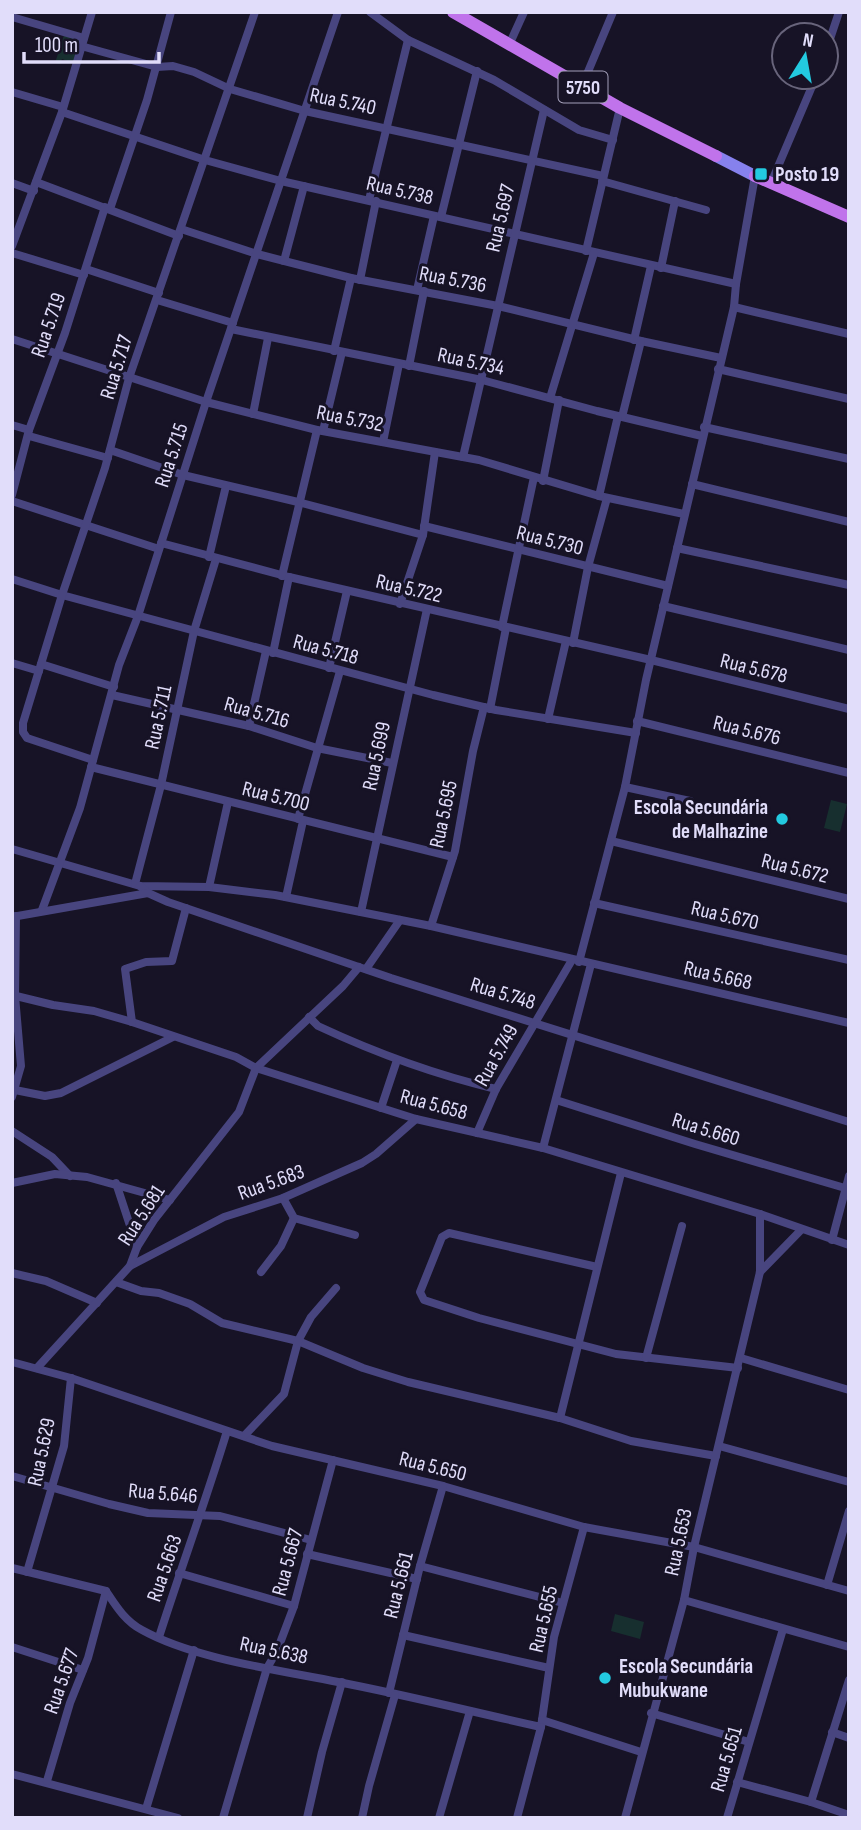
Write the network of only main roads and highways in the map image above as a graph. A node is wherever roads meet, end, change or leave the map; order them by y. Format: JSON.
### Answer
{"nodes":[{"id":1,"x":453,"y":12,"type":"edge"},
{"id":2,"x":756,"y":175,"type":"junction"},
{"id":3,"x":849,"y":215,"type":"edge"}],
"edges":[{"from":1,"to":2,"type":"main road","number":"5750"},
{"from":2,"to":3,"type":"main road"},
{"from":2,"to":3,"type":"main road","number":"5750"}]}
